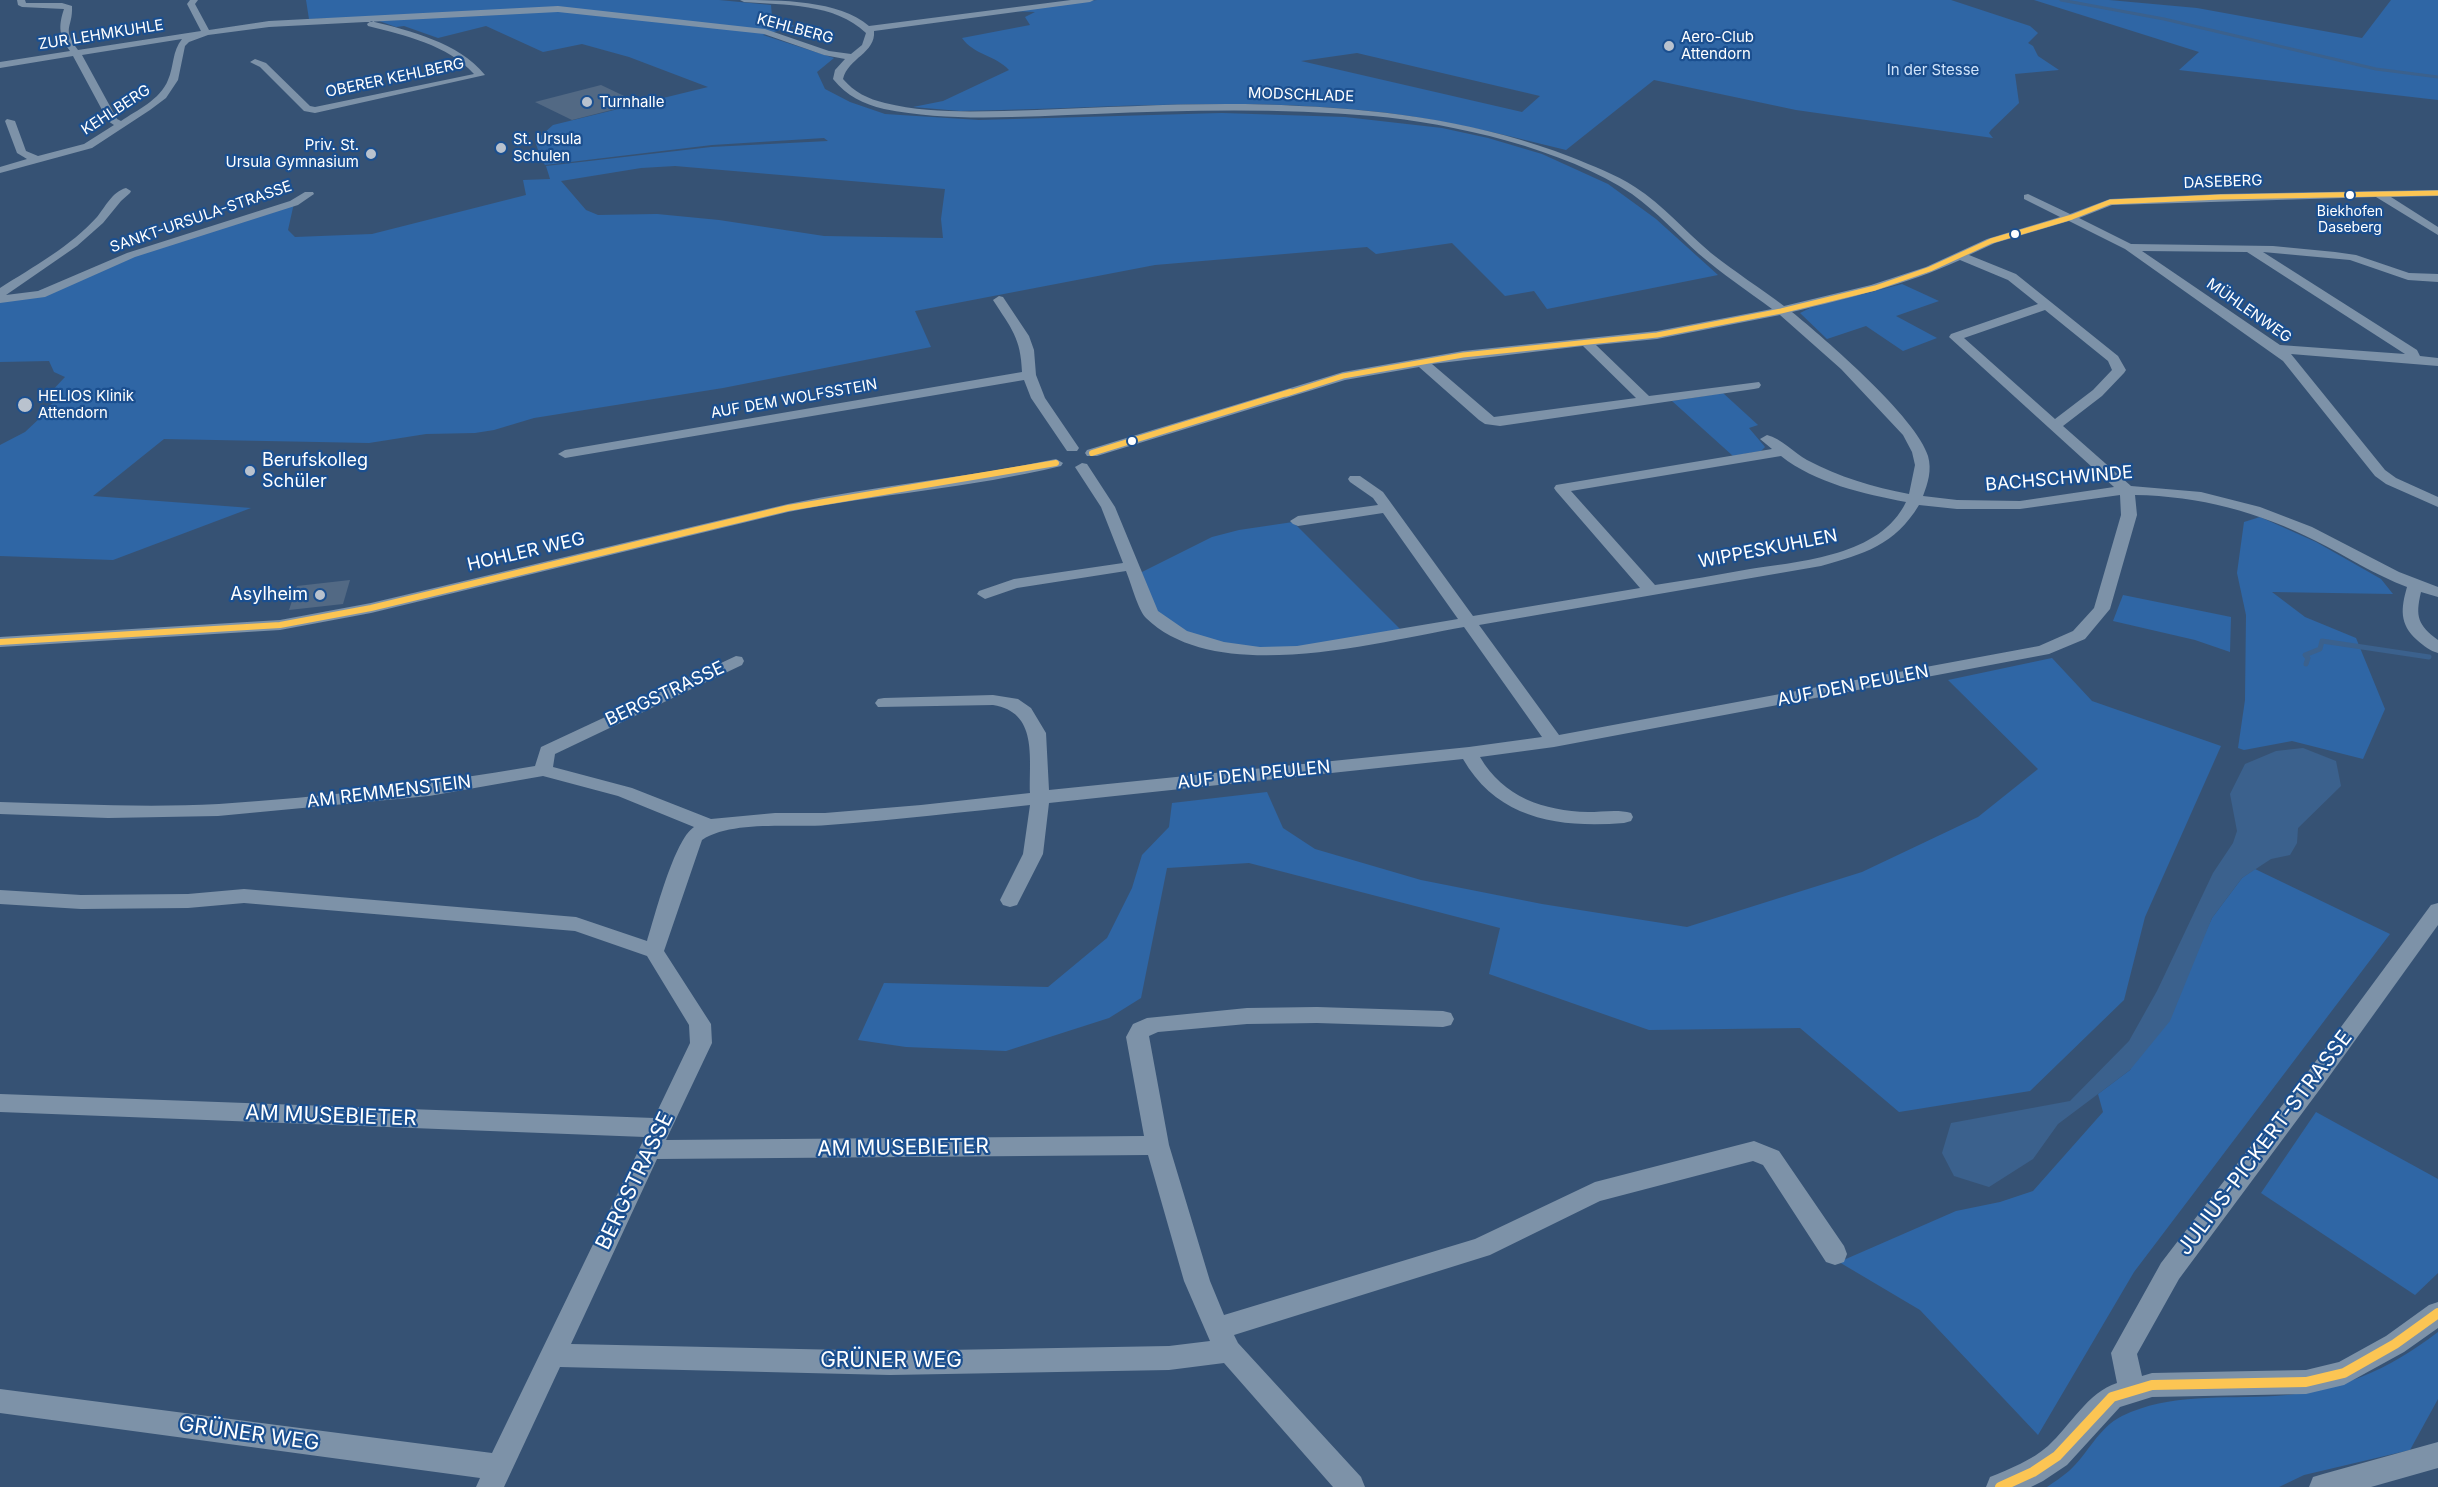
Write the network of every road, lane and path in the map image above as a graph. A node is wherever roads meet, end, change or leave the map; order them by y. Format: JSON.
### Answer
{"nodes":[{"id":1,"x":21,"y":0,"type":"edge"},
{"id":2,"x":195,"y":0,"type":"edge"},
{"id":3,"x":744,"y":0,"type":"edge"},
{"id":4,"x":1090,"y":0,"type":"edge"},
{"id":5,"x":342,"y":19,"type":"junction"},
{"id":6,"x":868,"y":29,"type":"junction"},
{"id":7,"x":206,"y":33,"type":"junction"},
{"id":8,"x":76,"y":52,"type":"junction"},
{"id":9,"x":852,"y":57,"type":"junction"},
{"id":10,"x":255,"y":62,"type":"dead end"},
{"id":11,"x":0,"y":65,"type":"edge"},
{"id":12,"x":10,"y":121,"type":"dead end"},
{"id":13,"x":120,"y":124,"type":"junction"},
{"id":14,"x":37,"y":160,"type":"junction"},
{"id":15,"x":0,"y":170,"type":"edge"},
{"id":16,"x":126,"y":190,"type":"dead end"},
{"id":17,"x":2377,"y":193,"type":"junction"},
{"id":18,"x":2438,"y":193,"type":"edge"},
{"id":19,"x":309,"y":194,"type":"dead end"},
{"id":20,"x":2028,"y":197,"type":"dead end"},
{"id":21,"x":2073,"y":217,"type":"junction"},
{"id":22,"x":2438,"y":231,"type":"edge"},
{"id":23,"x":2129,"y":247,"type":"junction"},
{"id":24,"x":2250,"y":249,"type":"junction"},
{"id":25,"x":1958,"y":255,"type":"junction"},
{"id":26,"x":2438,"y":278,"type":"edge"},
{"id":27,"x":0,"y":293,"type":"edge"},
{"id":28,"x":0,"y":299,"type":"edge"},
{"id":29,"x":999,"y":300,"type":"dead end"},
{"id":30,"x":2048,"y":305,"type":"junction"},
{"id":31,"x":1781,"y":311,"type":"junction"},
{"id":32,"x":1587,"y":343,"type":"junction"},
{"id":33,"x":2277,"y":349,"type":"junction"},
{"id":34,"x":2415,"y":359,"type":"junction"},
{"id":35,"x":1421,"y":361,"type":"junction"},
{"id":36,"x":2438,"y":362,"type":"edge"},
{"id":37,"x":1029,"y":375,"type":"junction"},
{"id":38,"x":1754,"y":385,"type":"dead end"},
{"id":39,"x":1645,"y":400,"type":"junction"},
{"id":40,"x":2055,"y":425,"type":"junction"},
{"id":41,"x":1767,"y":439,"type":"dead end"},
{"id":42,"x":1072,"y":448,"type":"junction"},
{"id":43,"x":1781,"y":452,"type":"junction"},
{"id":44,"x":1092,"y":453,"type":"junction"},
{"id":45,"x":565,"y":454,"type":"dead end"},
{"id":46,"x":1056,"y":463,"type":"junction"},
{"id":47,"x":1082,"y":467,"type":"junction"},
{"id":48,"x":1355,"y":479,"type":"dead end"},
{"id":49,"x":2127,"y":491,"type":"junction"},
{"id":50,"x":1915,"y":500,"type":"junction"},
{"id":51,"x":2438,"y":503,"type":"edge"},
{"id":52,"x":1388,"y":508,"type":"junction"},
{"id":53,"x":1298,"y":521,"type":"dead end"},
{"id":54,"x":1131,"y":566,"type":"junction"},
{"id":55,"x":2415,"y":586,"type":"junction"},
{"id":56,"x":1650,"y":590,"type":"junction"},
{"id":57,"x":2438,"y":592,"type":"edge"},
{"id":58,"x":985,"y":594,"type":"dead end"},
{"id":59,"x":1469,"y":622,"type":"junction"},
{"id":60,"x":0,"y":642,"type":"edge"},
{"id":61,"x":2438,"y":648,"type":"edge"},
{"id":62,"x":736,"y":661,"type":"dead end"},
{"id":63,"x":884,"y":703,"type":"dead end"},
{"id":64,"x":1554,"y":741,"type":"junction"},
{"id":65,"x":1469,"y":753,"type":"junction"},
{"id":66,"x":543,"y":770,"type":"junction"},
{"id":67,"x":1040,"y":798,"type":"junction"},
{"id":68,"x":0,"y":808,"type":"edge"},
{"id":69,"x":1624,"y":817,"type":"dead end"},
{"id":70,"x":709,"y":826,"type":"junction"},
{"id":71,"x":0,"y":897,"type":"edge"},
{"id":72,"x":1010,"y":900,"type":"dead end"},
{"id":73,"x":2438,"y":910,"type":"edge"},
{"id":74,"x":654,"y":951,"type":"junction"},
{"id":75,"x":1443,"y":1019,"type":"dead end"},
{"id":76,"x":0,"y":1103,"type":"edge"},
{"id":77,"x":661,"y":1128,"type":"junction"},
{"id":78,"x":1157,"y":1145,"type":"junction"},
{"id":79,"x":649,"y":1150,"type":"junction"},
{"id":80,"x":1835,"y":1254,"type":"dead end"},
{"id":81,"x":2438,"y":1313,"type":"edge"},
{"id":82,"x":1223,"y":1340,"type":"junction"},
{"id":83,"x":552,"y":1355,"type":"junction"},
{"id":84,"x":2132,"y":1390,"type":"junction"},
{"id":85,"x":0,"y":1401,"type":"edge"},
{"id":86,"x":2438,"y":1455,"type":"edge"},
{"id":87,"x":494,"y":1477,"type":"edge"},
{"id":88,"x":1351,"y":1487,"type":"edge"},
{"id":89,"x":2000,"y":1487,"type":"edge"},
{"id":90,"x":2323,"y":1487,"type":"edge"}],
"edges":[{"from":1,"to":8,"type":"street"},
{"from":2,"to":7,"type":"street"},
{"from":3,"to":6,"type":"street"},
{"from":4,"to":6,"type":"street"},
{"from":5,"to":7,"type":"street","name":"KEHLBERG"},
{"from":5,"to":9,"type":"street","name":"KEHLBERG"},
{"from":5,"to":10,"type":"street","name":"OBERER KEHLBERG"},
{"from":6,"to":9,"type":"street","name":"MODSCHLADE"},
{"from":7,"to":8,"type":"street","name":"ZUR LEHMKUHLE"},
{"from":7,"to":13,"type":"street","name":"KEHLBERG"},
{"from":8,"to":11,"type":"street","name":"ZUR LEHMKUHLE"},
{"from":8,"to":13,"type":"street"},
{"from":9,"to":31,"type":"street","name":"MODSCHLADE"},
{"from":12,"to":14,"type":"street"},
{"from":13,"to":14,"type":"street","name":"KEHLBERG"},
{"from":14,"to":15,"type":"street","name":"KEHLBERG"},
{"from":16,"to":27,"type":"street","name":"SANKT-URSULA-STRASSE"},
{"from":17,"to":18,"type":"street","name":"DASEBERG"},
{"from":17,"to":21,"type":"street","name":"DASEBERG"},
{"from":17,"to":22,"type":"street"},
{"from":19,"to":28,"type":"street","name":"SANKT-URSULA-STRASSE"},
{"from":20,"to":21,"type":"street"},
{"from":21,"to":23,"type":"street","name":"MÜHLENWEG"},
{"from":21,"to":25,"type":"street"},
{"from":23,"to":24,"type":"street"},
{"from":23,"to":33,"type":"street","name":"MÜHLENWEG"},
{"from":24,"to":26,"type":"street"},
{"from":24,"to":34,"type":"street"},
{"from":25,"to":30,"type":"street"},
{"from":25,"to":31,"type":"street"},
{"from":29,"to":37,"type":"street"},
{"from":30,"to":40,"type":"street"},
{"from":30,"to":40,"type":"street"},
{"from":31,"to":32,"type":"street"},
{"from":31,"to":50,"type":"street","name":"WIPPESKUHLEN"},
{"from":32,"to":35,"type":"street"},
{"from":32,"to":39,"type":"street"},
{"from":33,"to":34,"type":"street"},
{"from":33,"to":51,"type":"street","name":"MÜHLENWEG"},
{"from":34,"to":36,"type":"street"},
{"from":35,"to":39,"type":"street"},
{"from":35,"to":44,"type":"street"},
{"from":37,"to":42,"type":"street"},
{"from":37,"to":45,"type":"street","name":"AUF DEM WOLFSSTEIN"},
{"from":38,"to":39,"type":"street"},
{"from":40,"to":49,"type":"street"},
{"from":41,"to":43,"type":"street","name":"BACHSCHWINDE"},
{"from":42,"to":44,"type":"street"},
{"from":42,"to":46,"type":"street"},
{"from":43,"to":50,"type":"street","name":"BACHSCHWINDE"},
{"from":43,"to":56,"type":"street"},
{"from":44,"to":47,"type":"street"},
{"from":46,"to":47,"type":"street","name":"HOHLER WEG"},
{"from":46,"to":60,"type":"street","name":"HOHLER WEG"},
{"from":47,"to":54,"type":"street","name":"WIPPESKUHLEN"},
{"from":48,"to":52,"type":"street"},
{"from":49,"to":50,"type":"street","name":"BACHSCHWINDE"},
{"from":49,"to":55,"type":"street","name":"BACHSCHWINDE"},
{"from":49,"to":64,"type":"street","name":"AUF DEN PEULEN"},
{"from":50,"to":56,"type":"street","name":"WIPPESKUHLEN"},
{"from":52,"to":53,"type":"street"},
{"from":52,"to":59,"type":"street"},
{"from":54,"to":58,"type":"street"},
{"from":54,"to":59,"type":"street","name":"WIPPESKUHLEN"},
{"from":55,"to":57,"type":"street","name":"BACHSCHWINDE"},
{"from":55,"to":61,"type":"street"},
{"from":56,"to":59,"type":"street","name":"WIPPESKUHLEN"},
{"from":59,"to":64,"type":"street"},
{"from":62,"to":66,"type":"street","name":"BERGSTRASSE"},
{"from":63,"to":67,"type":"street"},
{"from":64,"to":65,"type":"street","name":"AUF DEN PEULEN"},
{"from":65,"to":67,"type":"street","name":"AUF DEN PEULEN"},
{"from":65,"to":69,"type":"street"},
{"from":66,"to":68,"type":"street","name":"AM REMMENSTEIN"},
{"from":66,"to":70,"type":"street","name":"AM REMMENSTEIN"},
{"from":67,"to":70,"type":"street","name":"AUF DEN PEULEN"},
{"from":67,"to":72,"type":"street"},
{"from":70,"to":74,"type":"street"},
{"from":71,"to":74,"type":"street"},
{"from":73,"to":84,"type":"street","name":"JULIUS-PICKERT-STRASSE"},
{"from":74,"to":77,"type":"street","name":"BERGSTRASSE"},
{"from":75,"to":78,"type":"street"},
{"from":76,"to":77,"type":"street","name":"AM MUSEBIETER"},
{"from":77,"to":79,"type":"street","name":"BERGSTRASSE"},
{"from":78,"to":79,"type":"street","name":"AM MUSEBIETER"},
{"from":78,"to":82,"type":"street"},
{"from":79,"to":83,"type":"street","name":"BERGSTRASSE"},
{"from":80,"to":82,"type":"street","name":"GRÜNER WEG"},
{"from":81,"to":84,"type":"street"},
{"from":82,"to":83,"type":"street","name":"GRÜNER WEG"},
{"from":82,"to":88,"type":"street"},
{"from":83,"to":87,"type":"street","name":"BERGSTRASSE"},
{"from":84,"to":89,"type":"street"},
{"from":85,"to":87,"type":"street","name":"GRÜNER WEG"},
{"from":86,"to":90,"type":"street"}]}
